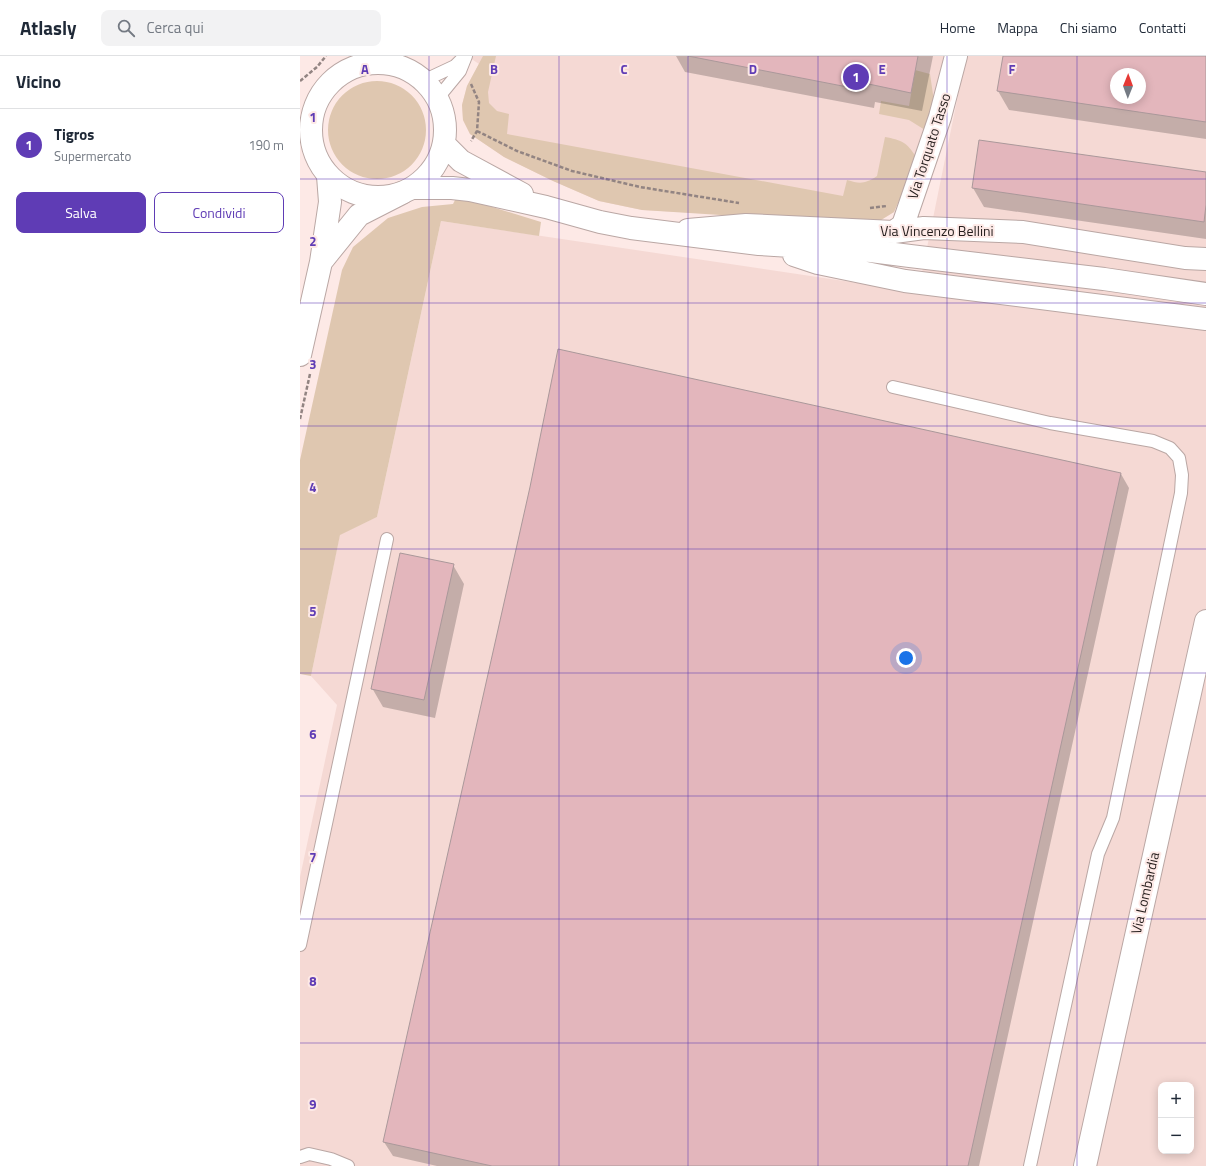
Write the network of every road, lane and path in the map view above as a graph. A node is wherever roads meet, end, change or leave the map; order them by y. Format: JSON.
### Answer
{"nodes":[{"id":1,"x":326,"y":56,"type":"edge"},
{"id":2,"x":346,"y":56,"type":"edge"},
{"id":3,"x":465,"y":56,"type":"edge"},
{"id":4,"x":956,"y":56,"type":"edge"},
{"id":5,"x":401,"y":62,"type":"edge"},
{"id":6,"x":948,"y":66,"type":"edge"},
{"id":7,"x":460,"y":71,"type":"junction"},
{"id":8,"x":300,"y":81,"type":"edge"},
{"id":9,"x":423,"y":81,"type":"junction"},
{"id":10,"x":330,"y":83,"type":"junction"},
{"id":11,"x":438,"y":99,"type":"junction"},
{"id":12,"x":308,"y":106,"type":"edge"},
{"id":13,"x":477,"y":131,"type":"junction"},
{"id":14,"x":444,"y":144,"type":"junction"},
{"id":15,"x":308,"y":152,"type":"edge"},
{"id":16,"x":461,"y":161,"type":"junction"},
{"id":17,"x":328,"y":176,"type":"junction"},
{"id":18,"x":407,"y":190,"type":"junction"},
{"id":19,"x":746,"y":204,"type":"dead end"},
{"id":20,"x":910,"y":204,"type":"junction"},
{"id":21,"x":546,"y":207,"type":"junction"},
{"id":22,"x":866,"y":209,"type":"dead end"},
{"id":23,"x":894,"y":232,"type":"junction"},
{"id":24,"x":666,"y":233,"type":"junction"},
{"id":25,"x":759,"y":244,"type":"junction"},
{"id":26,"x":1206,"y":259,"type":"edge"},
{"id":27,"x":321,"y":262,"type":"junction"},
{"id":28,"x":1206,"y":294,"type":"edge"},
{"id":29,"x":1206,"y":319,"type":"edge"},
{"id":30,"x":305,"y":364,"type":"edge"},
{"id":31,"x":893,"y":387,"type":"dead end"},
{"id":32,"x":300,"y":419,"type":"edge"},
{"id":33,"x":387,"y":539,"type":"dead end"},
{"id":34,"x":1206,"y":621,"type":"edge"},
{"id":35,"x":300,"y":944,"type":"edge"},
{"id":36,"x":303,"y":1155,"type":"edge"},
{"id":37,"x":348,"y":1166,"type":"edge"},
{"id":38,"x":1030,"y":1166,"type":"edge"},
{"id":39,"x":1085,"y":1166,"type":"edge"}],
"edges":[{"from":1,"to":8,"type":"path"},
{"from":2,"to":10,"type":"street"},
{"from":3,"to":7,"type":"lane"},
{"from":3,"to":9,"type":"lane"},
{"from":4,"to":6,"type":"street","name":"Via Torquato Tasso"},
{"from":5,"to":9,"type":"street"},
{"from":5,"to":10,"type":"street"},
{"from":6,"to":20,"type":"street","name":"Via Torquato Tasso"},
{"from":7,"to":11,"type":"lane"},
{"from":7,"to":13,"type":"path"},
{"from":9,"to":11,"type":"street"},
{"from":10,"to":12,"type":"street"},
{"from":11,"to":14,"type":"street"},
{"from":12,"to":15,"type":"street"},
{"from":13,"to":16,"type":"path"},
{"from":13,"to":19,"type":"path"},
{"from":14,"to":16,"type":"street","name":"Via Vincenzo Bellini"},
{"from":14,"to":18,"type":"street"},
{"from":15,"to":17,"type":"street"},
{"from":16,"to":21,"type":"street","name":"Via Vincenzo Bellini"},
{"from":17,"to":18,"type":"street"},
{"from":17,"to":27,"type":"street"},
{"from":18,"to":21,"type":"street","name":"Via Vincenzo Bellini"},
{"from":18,"to":27,"type":"street"},
{"from":20,"to":22,"type":"path"},
{"from":20,"to":23,"type":"street","name":"Via Torquato Tasso"},
{"from":21,"to":24,"type":"street","name":"Via Vincenzo Bellini"},
{"from":23,"to":24,"type":"street","name":"Via Vincenzo Bellini"},
{"from":23,"to":26,"type":"street","name":"Via Vincenzo Bellini"},
{"from":24,"to":25,"type":"street","name":"Via Vincenzo Bellini"},
{"from":25,"to":28,"type":"street","name":"Via Vincenzo Bellini"},
{"from":25,"to":29,"type":"street","name":"Via Vincenzo Bellini"},
{"from":27,"to":30,"type":"street"},
{"from":30,"to":32,"type":"path"},
{"from":31,"to":38,"type":"lane"},
{"from":33,"to":35,"type":"lane"},
{"from":34,"to":39,"type":"street","name":"Via Lombardia"},
{"from":36,"to":37,"type":"lane"}]}
